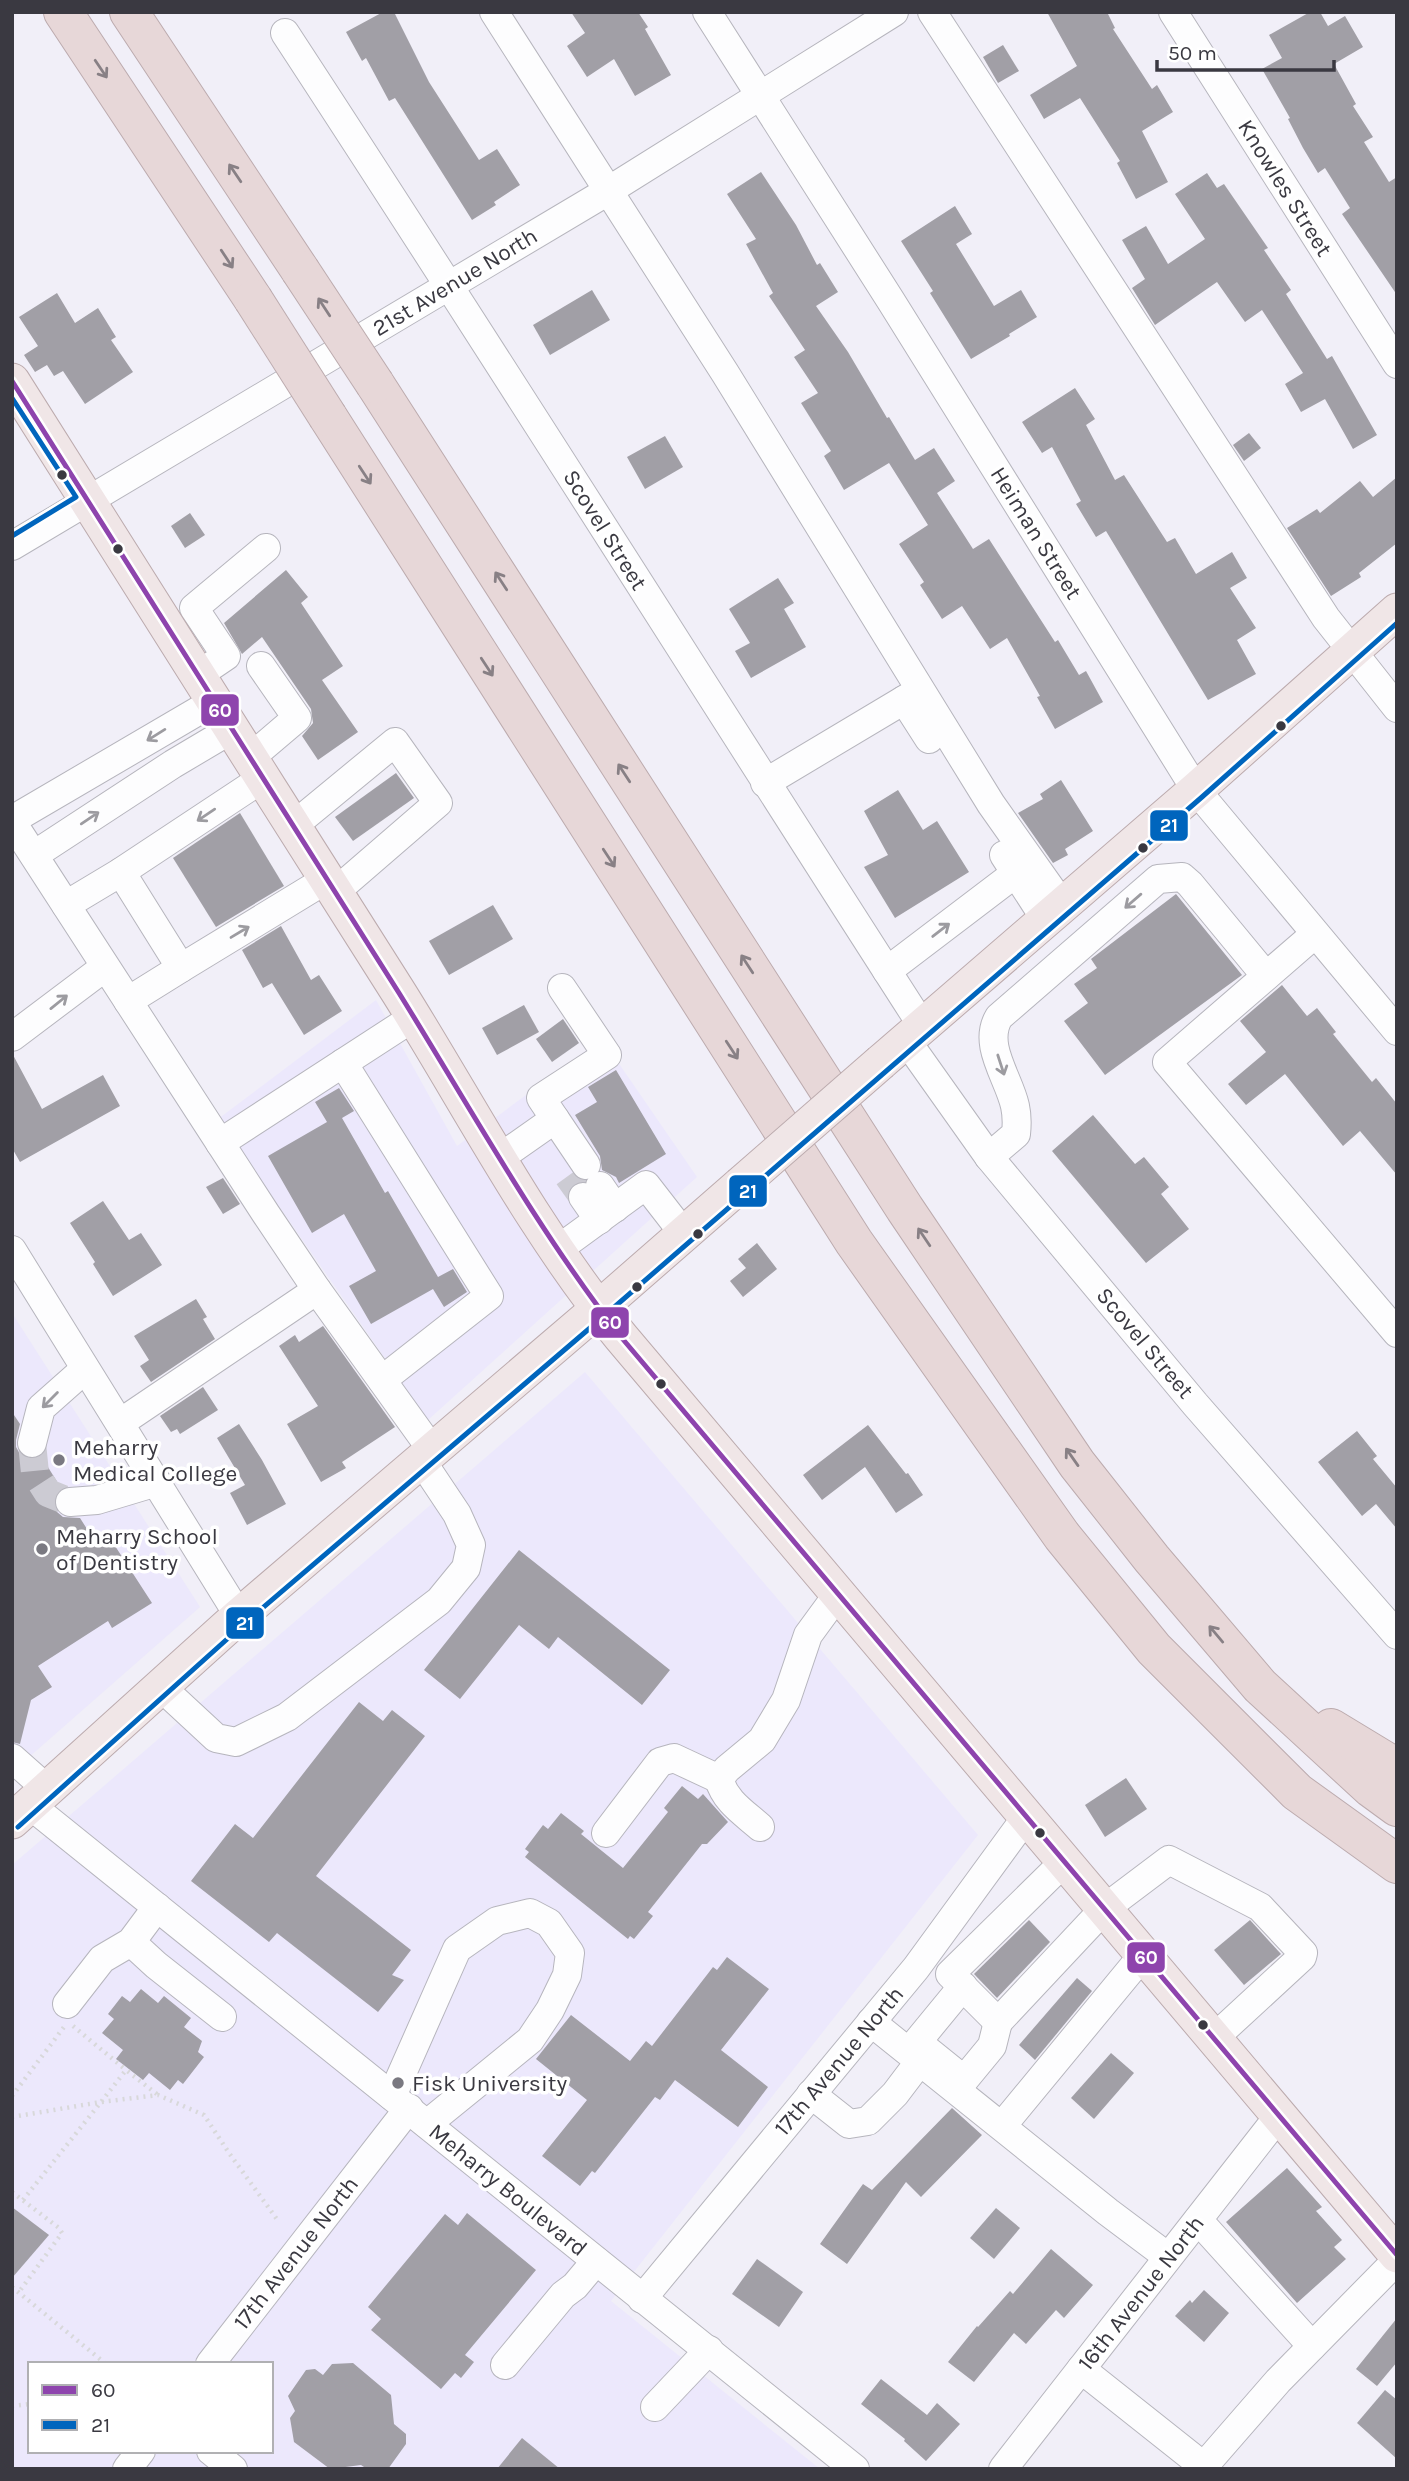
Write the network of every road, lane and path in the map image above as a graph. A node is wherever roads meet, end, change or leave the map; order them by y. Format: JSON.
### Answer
{"nodes":[{"id":1,"x":63,"y":12,"type":"edge"},
{"id":2,"x":129,"y":12,"type":"edge"},
{"id":3,"x":494,"y":12,"type":"edge"},
{"id":4,"x":707,"y":12,"type":"edge"},
{"id":5,"x":894,"y":12,"type":"edge"},
{"id":6,"x":933,"y":12,"type":"edge"},
{"id":7,"x":1173,"y":12,"type":"edge"},
{"id":8,"x":285,"y":33,"type":"dead end"},
{"id":9,"x":761,"y":97,"type":"junction"},
{"id":10,"x":608,"y":191,"type":"junction"},
{"id":11,"x":450,"y":285,"type":"junction"},
{"id":12,"x":1397,"y":364,"type":"edge"},
{"id":13,"x":12,"y":381,"type":"edge"},
{"id":14,"x":88,"y":500,"type":"junction"},
{"id":15,"x":13,"y":542,"type":"edge"},
{"id":16,"x":267,"y":548,"type":"dead end"},
{"id":17,"x":1397,"y":611,"type":"edge"},
{"id":18,"x":181,"y":618,"type":"junction"},
{"id":19,"x":1351,"y":652,"type":"junction"},
{"id":20,"x":261,"y":666,"type":"dead end"},
{"id":21,"x":913,"y":695,"type":"junction"},
{"id":22,"x":1397,"y":708,"type":"edge"},
{"id":23,"x":232,"y":728,"type":"junction"},
{"id":24,"x":765,"y":783,"type":"junction"},
{"id":25,"x":1196,"y":790,"type":"junction"},
{"id":26,"x":12,"y":821,"type":"edge"},
{"id":27,"x":293,"y":826,"type":"junction"},
{"id":28,"x":33,"y":855,"type":"junction"},
{"id":29,"x":121,"y":872,"type":"junction"},
{"id":30,"x":1016,"y":873,"type":"junction"},
{"id":31,"x":331,"y":886,"type":"junction"},
{"id":32,"x":65,"y":905,"type":"junction"},
{"id":33,"x":1054,"y":913,"type":"junction"},
{"id":34,"x":1315,"y":934,"type":"junction"},
{"id":35,"x":106,"y":967,"type":"junction"},
{"id":36,"x":181,"y":968,"type":"junction"},
{"id":37,"x":887,"y":971,"type":"junction"},
{"id":38,"x":1266,"y":976,"type":"junction"},
{"id":39,"x":562,"y":988,"type":"dead end"},
{"id":40,"x":128,"y":1001,"type":"junction"},
{"id":41,"x":414,"y":1017,"type":"junction"},
{"id":42,"x":1397,"y":1031,"type":"edge"},
{"id":43,"x":12,"y":1037,"type":"edge"},
{"id":44,"x":904,"y":1043,"type":"junction"},
{"id":45,"x":343,"y":1063,"type":"junction"},
{"id":46,"x":555,"y":1119,"type":"junction"},
{"id":47,"x":220,"y":1143,"type":"junction"},
{"id":48,"x":989,"y":1157,"type":"junction"},
{"id":49,"x":498,"y":1159,"type":"junction"},
{"id":50,"x":589,"y":1185,"type":"junction"},
{"id":51,"x":684,"y":1234,"type":"junction"},
{"id":52,"x":12,"y":1250,"type":"edge"},
{"id":53,"x":557,"y":1250,"type":"junction"},
{"id":54,"x":20,"y":1281,"type":"edge"},
{"id":55,"x":317,"y":1290,"type":"junction"},
{"id":56,"x":598,"y":1309,"type":"junction"},
{"id":57,"x":1397,"y":1333,"type":"edge"},
{"id":58,"x":85,"y":1369,"type":"junction"},
{"id":59,"x":382,"y":1381,"type":"junction"},
{"id":60,"x":120,"y":1423,"type":"junction"},
{"id":61,"x":32,"y":1443,"type":"tunnel mouth"},
{"id":62,"x":427,"y":1455,"type":"junction"},
{"id":63,"x":157,"y":1482,"type":"junction"},
{"id":64,"x":70,"y":1502,"type":"tunnel mouth"},
{"id":65,"x":838,"y":1594,"type":"junction"},
{"id":66,"x":239,"y":1616,"type":"junction"},
{"id":67,"x":1397,"y":1635,"type":"edge"},
{"id":68,"x":1260,"y":1686,"type":"junction"},
{"id":69,"x":161,"y":1687,"type":"junction"},
{"id":70,"x":12,"y":1758,"type":"edge"},
{"id":71,"x":1397,"y":1768,"type":"edge"},
{"id":72,"x":719,"y":1779,"type":"junction"},
{"id":73,"x":30,"y":1805,"type":"edge"},
{"id":74,"x":1397,"y":1807,"type":"edge"},
{"id":75,"x":1027,"y":1816,"type":"junction"},
{"id":76,"x":760,"y":1827,"type":"dead end"},
{"id":77,"x":606,"y":1833,"type":"dead end"},
{"id":78,"x":1065,"y":1861,"type":"junction"},
{"id":79,"x":1397,"y":1864,"type":"edge"},
{"id":80,"x":157,"y":1907,"type":"junction"},
{"id":81,"x":1104,"y":1909,"type":"junction"},
{"id":82,"x":131,"y":1942,"type":"junction"},
{"id":83,"x":1143,"y":1955,"type":"junction"},
{"id":84,"x":963,"y":1986,"type":"junction"},
{"id":85,"x":67,"y":2004,"type":"dead end"},
{"id":86,"x":222,"y":2017,"type":"dead end"},
{"id":87,"x":871,"y":2022,"type":"junction"},
{"id":88,"x":998,"y":2022,"type":"junction"},
{"id":89,"x":1213,"y":2039,"type":"junction"},
{"id":90,"x":915,"y":2052,"type":"junction"},
{"id":91,"x":126,"y":2070,"type":"junction"},
{"id":92,"x":960,"y":2085,"type":"junction"},
{"id":93,"x":811,"y":2094,"type":"junction"},
{"id":94,"x":158,"y":2095,"type":"junction"},
{"id":95,"x":12,"y":2096,"type":"edge"},
{"id":96,"x":101,"y":2102,"type":"junction"},
{"id":97,"x":409,"y":2109,"type":"junction"},
{"id":98,"x":12,"y":2117,"type":"edge"},
{"id":99,"x":1278,"y":2117,"type":"junction"},
{"id":100,"x":1002,"y":2126,"type":"junction"},
{"id":101,"x":12,"y":2192,"type":"edge"},
{"id":102,"x":23,"y":2200,"type":"junction"},
{"id":103,"x":1198,"y":2220,"type":"junction"},
{"id":104,"x":279,"y":2222,"type":"dead end"},
{"id":105,"x":1397,"y":2257,"type":"edge"},
{"id":106,"x":1168,"y":2258,"type":"junction"},
{"id":107,"x":596,"y":2262,"type":"junction"},
{"id":108,"x":12,"y":2287,"type":"edge"},
{"id":109,"x":19,"y":2292,"type":"junction"},
{"id":110,"x":642,"y":2299,"type":"junction"},
{"id":111,"x":1312,"y":2346,"type":"junction"},
{"id":112,"x":709,"y":2350,"type":"junction"},
{"id":113,"x":104,"y":2362,"type":"edge"},
{"id":114,"x":212,"y":2362,"type":"edge"},
{"id":115,"x":505,"y":2365,"type":"dead end"},
{"id":116,"x":1081,"y":2369,"type":"junction"},
{"id":117,"x":655,"y":2407,"type":"dead end"},
{"id":118,"x":139,"y":2453,"type":"edge"},
{"id":119,"x":213,"y":2453,"type":"edge"},
{"id":120,"x":1196,"y":2465,"type":"edge"},
{"id":121,"x":127,"y":2469,"type":"edge"},
{"id":122,"x":233,"y":2469,"type":"edge"},
{"id":123,"x":855,"y":2469,"type":"edge"},
{"id":124,"x":1003,"y":2469,"type":"edge"}],
"edges":[{"from":1,"to":79,"type":"highway","one_way":true,"bridge":true},
{"from":68,"to":2,"type":"highway","one_way":true,"bridge":true},
{"from":3,"to":10,"type":"street"},
{"from":4,"to":9,"type":"street","name":"Heiman Street"},
{"from":5,"to":9,"type":"street","name":"21st Avenue North"},
{"from":6,"to":19,"type":"street"},
{"from":7,"to":12,"type":"street","name":"Knowles Street"},
{"from":8,"to":11,"type":"street","name":"Scovel Street"},
{"from":9,"to":10,"type":"street","name":"21st Avenue North"},
{"from":9,"to":25,"type":"street","name":"Heiman Street"},
{"from":10,"to":11,"type":"street","name":"21st Avenue North"},
{"from":10,"to":21,"type":"street"},
{"from":11,"to":14,"type":"street","name":"21st Avenue North"},
{"from":11,"to":24,"type":"street","name":"Scovel Street"},
{"from":13,"to":14,"type":"main road"},
{"from":14,"to":15,"type":"street","name":"21st Avenue North"},
{"from":14,"to":18,"type":"main road"},
{"from":16,"to":18,"type":"street"},
{"from":17,"to":19,"type":"main road"},
{"from":18,"to":23,"type":"main road"},
{"from":19,"to":22,"type":"street"},
{"from":19,"to":25,"type":"main road"},
{"from":20,"to":23,"type":"street"},
{"from":21,"to":24,"type":"street"},
{"from":21,"to":30,"type":"street"},
{"from":21,"to":33,"type":"street"},
{"from":23,"to":26,"type":"street","one_way":true},
{"from":23,"to":27,"type":"main road"},
{"from":28,"to":23,"type":"street","one_way":true},
{"from":23,"to":29,"type":"street","one_way":true},
{"from":24,"to":37,"type":"street","name":"Scovel Street"},
{"from":25,"to":33,"type":"main road"},
{"from":25,"to":34,"type":"street","name":"Heiman Street"},
{"from":26,"to":28,"type":"street"},
{"from":27,"to":31,"type":"main road"},
{"from":27,"to":31,"type":"street"},
{"from":28,"to":32,"type":"street"},
{"from":29,"to":32,"type":"street"},
{"from":29,"to":36,"type":"street"},
{"from":30,"to":33,"type":"street"},
{"from":37,"to":30,"type":"street","one_way":true},
{"from":36,"to":31,"type":"street","one_way":true},
{"from":31,"to":41,"type":"main road"},
{"from":32,"to":35,"type":"street"},
{"from":33,"to":44,"type":"main road"},
{"from":34,"to":38,"type":"street"},
{"from":34,"to":42,"type":"street","name":"Heiman Street"},
{"from":35,"to":40,"type":"street"},
{"from":43,"to":35,"type":"street","one_way":true},
{"from":36,"to":40,"type":"street"},
{"from":37,"to":44,"type":"street","name":"Scovel Street"},
{"from":38,"to":48,"type":"street","one_way":true},
{"from":38,"to":57,"type":"street"},
{"from":39,"to":46,"type":"street"},
{"from":40,"to":47,"type":"street"},
{"from":41,"to":45,"type":"street"},
{"from":41,"to":49,"type":"main road"},
{"from":44,"to":48,"type":"street","name":"Scovel Street"},
{"from":44,"to":51,"type":"main road","bridge":true},
{"from":45,"to":47,"type":"street"},
{"from":45,"to":59,"type":"street"},
{"from":46,"to":49,"type":"street"},
{"from":46,"to":50,"type":"street"},
{"from":47,"to":55,"type":"street"},
{"from":48,"to":67,"type":"street","name":"Scovel Street"},
{"from":49,"to":53,"type":"main road"},
{"from":50,"to":51,"type":"street"},
{"from":50,"to":53,"type":"street"},
{"from":51,"to":56,"type":"main road"},
{"from":52,"to":54,"type":"street"},
{"from":53,"to":56,"type":"main road"},
{"from":54,"to":58,"type":"street"},
{"from":55,"to":59,"type":"street"},
{"from":55,"to":60,"type":"street"},
{"from":56,"to":62,"type":"main road"},
{"from":56,"to":65,"type":"main road"},
{"from":58,"to":60,"type":"street"},
{"from":58,"to":61,"type":"street","one_way":true},
{"from":59,"to":62,"type":"street"},
{"from":60,"to":63,"type":"street"},
{"from":62,"to":66,"type":"main road"},
{"from":62,"to":69,"type":"street"},
{"from":63,"to":64,"type":"street"},
{"from":63,"to":66,"type":"street"},
{"from":65,"to":72,"type":"street"},
{"from":65,"to":75,"type":"main road"},
{"from":66,"to":69,"type":"main road"},
{"from":68,"to":71,"type":"highway"},
{"from":68,"to":74,"type":"highway"},
{"from":69,"to":73,"type":"main road"},
{"from":70,"to":73,"type":"street","name":"Meharry Boulevard"},
{"from":72,"to":76,"type":"street"},
{"from":72,"to":77,"type":"street"},
{"from":73,"to":80,"type":"street","name":"Meharry Boulevard"},
{"from":75,"to":78,"type":"main road"},
{"from":75,"to":87,"type":"street","name":"17th Avenue North"},
{"from":78,"to":81,"type":"main road"},
{"from":78,"to":84,"type":"street"},
{"from":80,"to":82,"type":"street"},
{"from":80,"to":97,"type":"street","name":"Meharry Boulevard"},
{"from":81,"to":83,"type":"main road"},
{"from":81,"to":88,"type":"street"},
{"from":81,"to":89,"type":"street"},
{"from":82,"to":85,"type":"street"},
{"from":82,"to":86,"type":"street"},
{"from":83,"to":89,"type":"main road"},
{"from":83,"to":100,"type":"street"},
{"from":84,"to":88,"type":"street"},
{"from":84,"to":90,"type":"street"},
{"from":87,"to":90,"type":"street"},
{"from":87,"to":93,"type":"street","name":"17th Avenue North"},
{"from":88,"to":92,"type":"street"},
{"from":89,"to":99,"type":"main road"},
{"from":90,"to":92,"type":"street"},
{"from":90,"to":93,"type":"street"},
{"from":91,"to":94,"type":"path"},
{"from":91,"to":95,"type":"path"},
{"from":91,"to":96,"type":"path"},
{"from":92,"to":100,"type":"street"},
{"from":93,"to":110,"type":"street","name":"17th Avenue North"},
{"from":94,"to":96,"type":"path"},
{"from":94,"to":104,"type":"path"},
{"from":96,"to":98,"type":"path"},
{"from":96,"to":102,"type":"path"},
{"from":97,"to":97,"type":"street"},
{"from":97,"to":107,"type":"street","name":"Meharry Boulevard"},
{"from":97,"to":114,"type":"street","name":"17th Avenue North"},
{"from":99,"to":103,"type":"street","name":"16th Avenue North"},
{"from":99,"to":105,"type":"main road"},
{"from":100,"to":106,"type":"street"},
{"from":101,"to":102,"type":"path"},
{"from":102,"to":109,"type":"path"},
{"from":103,"to":106,"type":"street","name":"16th Avenue North"},
{"from":103,"to":111,"type":"street"},
{"from":105,"to":111,"type":"street"},
{"from":106,"to":116,"type":"street","name":"16th Avenue North"},
{"from":107,"to":110,"type":"street","name":"Meharry Boulevard"},
{"from":107,"to":115,"type":"street"},
{"from":108,"to":109,"type":"path"},
{"from":109,"to":113,"type":"path"},
{"from":110,"to":112,"type":"street","name":"Meharry Boulevard"},
{"from":111,"to":120,"type":"street"},
{"from":112,"to":117,"type":"street"},
{"from":112,"to":123,"type":"street","name":"Meharry Boulevard"},
{"from":116,"to":120,"type":"street"},
{"from":116,"to":124,"type":"street","name":"16th Avenue North"},
{"from":118,"to":121,"type":"street"},
{"from":119,"to":122,"type":"street"}]}
